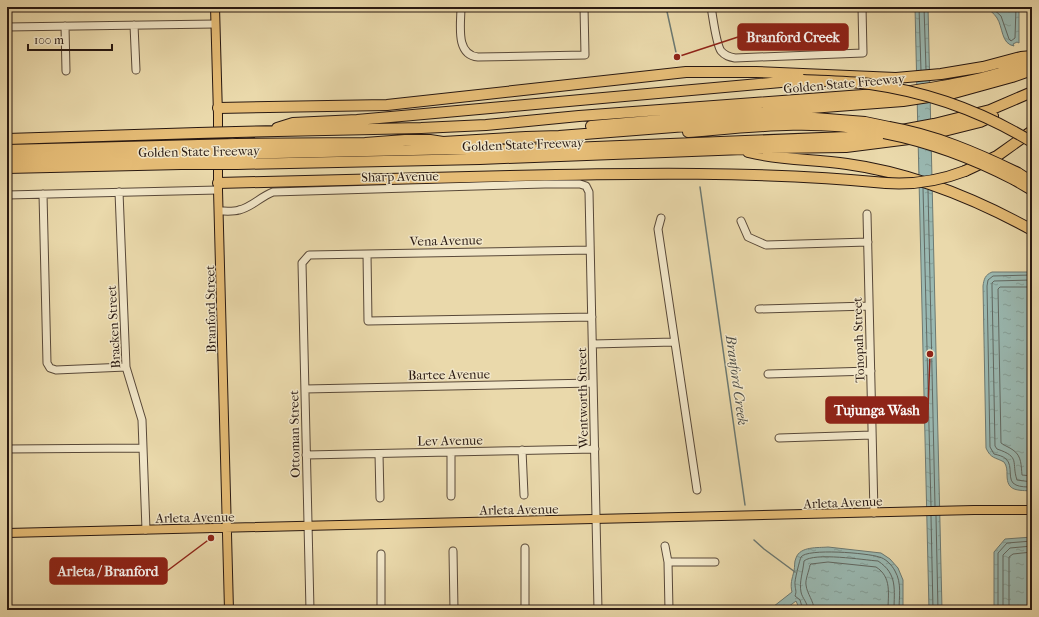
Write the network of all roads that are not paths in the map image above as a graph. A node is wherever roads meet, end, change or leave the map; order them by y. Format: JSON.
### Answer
{"nodes":[{"id":1,"x":215,"y":7,"type":"edge"},
{"id":2,"x":461,"y":7,"type":"edge"},
{"id":3,"x":584,"y":7,"type":"edge"},
{"id":4,"x":711,"y":7,"type":"edge"},
{"id":5,"x":862,"y":7,"type":"edge"},
{"id":6,"x":215,"y":24,"type":"junction"},
{"id":7,"x":134,"y":25,"type":"junction"},
{"id":8,"x":65,"y":26,"type":"junction"},
{"id":9,"x":7,"y":27,"type":"edge"},
{"id":10,"x":1032,"y":56,"type":"edge"},
{"id":11,"x":1032,"y":61,"type":"edge"},
{"id":12,"x":66,"y":70,"type":"dead end"},
{"id":13,"x":136,"y":70,"type":"dead end"},
{"id":14,"x":1032,"y":70,"type":"edge"},
{"id":15,"x":943,"y":91,"type":"junction"},
{"id":16,"x":1032,"y":92,"type":"edge"},
{"id":17,"x":903,"y":97,"type":"junction"},
{"id":18,"x":1032,"y":99,"type":"edge"},
{"id":19,"x":218,"y":108,"type":"junction"},
{"id":20,"x":935,"y":129,"type":"junction"},
{"id":21,"x":886,"y":130,"type":"junction"},
{"id":22,"x":1032,"y":131,"type":"edge"},
{"id":23,"x":267,"y":132,"type":"junction"},
{"id":24,"x":914,"y":133,"type":"junction"},
{"id":25,"x":7,"y":139,"type":"edge"},
{"id":26,"x":430,"y":140,"type":"junction"},
{"id":27,"x":1032,"y":142,"type":"edge"},
{"id":28,"x":7,"y":150,"type":"edge"},
{"id":29,"x":497,"y":150,"type":"junction"},
{"id":30,"x":736,"y":150,"type":"junction"},
{"id":31,"x":237,"y":154,"type":"junction"},
{"id":32,"x":7,"y":159,"type":"edge"},
{"id":33,"x":181,"y":160,"type":"junction"},
{"id":34,"x":7,"y":168,"type":"edge"},
{"id":35,"x":1016,"y":177,"type":"junction"},
{"id":36,"x":1032,"y":182,"type":"edge"},
{"id":37,"x":218,"y":186,"type":"junction"},
{"id":38,"x":586,"y":186,"type":"joint"},
{"id":39,"x":1032,"y":190,"type":"edge"},
{"id":40,"x":119,"y":192,"type":"junction"},
{"id":41,"x":43,"y":194,"type":"junction"},
{"id":42,"x":7,"y":195,"type":"edge"},
{"id":43,"x":219,"y":211,"type":"junction"},
{"id":44,"x":867,"y":214,"type":"dead end"},
{"id":45,"x":661,"y":218,"type":"dead end"},
{"id":46,"x":741,"y":222,"type":"dead end"},
{"id":47,"x":1032,"y":230,"type":"edge"},
{"id":48,"x":868,"y":242,"type":"junction"},
{"id":49,"x":590,"y":250,"type":"junction"},
{"id":50,"x":367,"y":254,"type":"junction"},
{"id":51,"x":304,"y":259,"type":"joint"},
{"id":52,"x":869,"y":306,"type":"junction"},
{"id":53,"x":759,"y":309,"type":"dead end"},
{"id":54,"x":592,"y":317,"type":"junction"},
{"id":55,"x":674,"y":342,"type":"junction"},
{"id":56,"x":593,"y":344,"type":"junction"},
{"id":57,"x":126,"y":367,"type":"junction"},
{"id":58,"x":871,"y":371,"type":"junction"},
{"id":59,"x":768,"y":374,"type":"dead end"},
{"id":60,"x":593,"y":383,"type":"junction"},
{"id":61,"x":305,"y":389,"type":"junction"},
{"id":62,"x":872,"y":435,"type":"junction"},
{"id":63,"x":779,"y":438,"type":"dead end"},
{"id":64,"x":143,"y":448,"type":"junction"},
{"id":65,"x":7,"y":449,"type":"edge"},
{"id":66,"x":595,"y":449,"type":"junction"},
{"id":67,"x":522,"y":450,"type":"junction"},
{"id":68,"x":451,"y":452,"type":"junction"},
{"id":69,"x":379,"y":454,"type":"junction"},
{"id":70,"x":306,"y":456,"type":"junction"},
{"id":71,"x":697,"y":490,"type":"dead end"},
{"id":72,"x":524,"y":495,"type":"dead end"},
{"id":73,"x":451,"y":496,"type":"dead end"},
{"id":74,"x":380,"y":498,"type":"dead end"},
{"id":75,"x":1032,"y":510,"type":"edge"},
{"id":76,"x":874,"y":513,"type":"junction"},
{"id":77,"x":596,"y":520,"type":"junction"},
{"id":78,"x":308,"y":527,"type":"junction"},
{"id":79,"x":227,"y":528,"type":"junction"},
{"id":80,"x":146,"y":530,"type":"junction"},
{"id":81,"x":7,"y":533,"type":"edge"},
{"id":82,"x":665,"y":546,"type":"dead end"},
{"id":83,"x":525,"y":548,"type":"dead end"},
{"id":84,"x":453,"y":551,"type":"dead end"},
{"id":85,"x":381,"y":554,"type":"dead end"},
{"id":86,"x":668,"y":562,"type":"junction"},
{"id":87,"x":715,"y":562,"type":"dead end"},
{"id":88,"x":229,"y":610,"type":"edge"},
{"id":89,"x":310,"y":610,"type":"edge"},
{"id":90,"x":381,"y":610,"type":"edge"},
{"id":91,"x":454,"y":610,"type":"edge"},
{"id":92,"x":525,"y":610,"type":"edge"},
{"id":93,"x":598,"y":610,"type":"edge"},
{"id":94,"x":669,"y":610,"type":"edge"}],
"edges":[{"from":1,"to":6,"type":"main road","name":"Branford Street"},
{"from":2,"to":3,"type":"street"},
{"from":4,"to":5,"type":"street"},
{"from":6,"to":7,"type":"street"},
{"from":6,"to":19,"type":"main road","name":"Branford Street"},
{"from":7,"to":8,"type":"street"},
{"from":7,"to":13,"type":"street"},
{"from":8,"to":9,"type":"street"},
{"from":8,"to":12,"type":"street"},
{"from":10,"to":19,"type":"highway"},
{"from":11,"to":15,"type":"highway","name":"Golden State Freeway"},
{"from":14,"to":15,"type":"highway"},
{"from":15,"to":17,"type":"highway","name":"Golden State Freeway","bridge":true},
{"from":16,"to":20,"type":"highway"},
{"from":17,"to":23,"type":"highway","name":"Golden State Freeway"},
{"from":17,"to":26,"type":"highway"},
{"from":18,"to":20,"type":"highway","name":"Golden State Freeway"},
{"from":19,"to":37,"type":"main road","name":"Branford Street"},
{"from":20,"to":24,"type":"highway","name":"Golden State Freeway","bridge":true},
{"from":21,"to":26,"type":"highway"},
{"from":21,"to":29,"type":"highway"},
{"from":21,"to":35,"type":"highway","bridge":true},
{"from":22,"to":37,"type":"highway","bridge":true},
{"from":23,"to":25,"type":"highway","name":"Golden State Freeway","bridge":true},
{"from":23,"to":27,"type":"highway","bridge":true},
{"from":24,"to":29,"type":"highway"},
{"from":24,"to":30,"type":"highway","name":"Golden State Freeway"},
{"from":26,"to":31,"type":"highway"},
{"from":28,"to":31,"type":"highway","bridge":true},
{"from":29,"to":31,"type":"highway"},
{"from":30,"to":31,"type":"highway","name":"Golden State Freeway"},
{"from":30,"to":47,"type":"highway","bridge":true},
{"from":31,"to":33,"type":"highway","name":"Golden State Freeway","bridge":true},
{"from":32,"to":33,"type":"highway"},
{"from":33,"to":34,"type":"highway","name":"Golden State Freeway"},
{"from":35,"to":36,"type":"highway"},
{"from":35,"to":39,"type":"highway"},
{"from":37,"to":40,"type":"street"},
{"from":37,"to":43,"type":"main road","name":"Branford Street"},
{"from":38,"to":43,"type":"street","name":"Sharp Avenue"},
{"from":38,"to":49,"type":"street","name":"Wentworth Street"},
{"from":40,"to":41,"type":"street"},
{"from":40,"to":57,"type":"street","name":"Bracken Street"},
{"from":41,"to":42,"type":"street"},
{"from":41,"to":57,"type":"street"},
{"from":43,"to":79,"type":"main road","name":"Branford Street"},
{"from":44,"to":48,"type":"street","name":"Tonopah Street"},
{"from":45,"to":55,"type":"street"},
{"from":46,"to":48,"type":"street"},
{"from":48,"to":52,"type":"street","name":"Tonopah Street"},
{"from":49,"to":50,"type":"street","name":"Vena Avenue"},
{"from":49,"to":54,"type":"street","name":"Wentworth Street"},
{"from":50,"to":51,"type":"street","name":"Vena Avenue"},
{"from":50,"to":54,"type":"street"},
{"from":51,"to":61,"type":"street","name":"Ottoman Street"},
{"from":52,"to":53,"type":"street"},
{"from":52,"to":58,"type":"street","name":"Tonopah Street"},
{"from":54,"to":56,"type":"street","name":"Wentworth Street"},
{"from":55,"to":56,"type":"street"},
{"from":55,"to":71,"type":"street"},
{"from":56,"to":60,"type":"street","name":"Wentworth Street"},
{"from":57,"to":64,"type":"street","name":"Bracken Street"},
{"from":58,"to":59,"type":"street"},
{"from":58,"to":62,"type":"street","name":"Tonopah Street"},
{"from":60,"to":61,"type":"street","name":"Bartee Avenue"},
{"from":60,"to":66,"type":"street","name":"Wentworth Street"},
{"from":61,"to":70,"type":"street","name":"Ottoman Street"},
{"from":62,"to":63,"type":"street"},
{"from":62,"to":76,"type":"street","name":"Tonopah Street"},
{"from":64,"to":65,"type":"street"},
{"from":64,"to":80,"type":"street","name":"Bracken Street"},
{"from":66,"to":67,"type":"street","name":"Lev Avenue"},
{"from":66,"to":77,"type":"street","name":"Wentworth Street"},
{"from":67,"to":68,"type":"street","name":"Lev Avenue"},
{"from":67,"to":72,"type":"street"},
{"from":68,"to":69,"type":"street","name":"Lev Avenue"},
{"from":68,"to":73,"type":"street"},
{"from":69,"to":70,"type":"street","name":"Lev Avenue"},
{"from":69,"to":74,"type":"street"},
{"from":70,"to":78,"type":"street","name":"Ottoman Street"},
{"from":75,"to":76,"type":"main road","name":"Arleta Avenue"},
{"from":76,"to":77,"type":"main road","name":"Arleta Avenue"},
{"from":77,"to":78,"type":"main road","name":"Arleta Avenue"},
{"from":77,"to":93,"type":"street","name":"Wentworth Street"},
{"from":78,"to":79,"type":"main road","name":"Arleta Avenue"},
{"from":78,"to":89,"type":"street","name":"Ottoman Street"},
{"from":79,"to":80,"type":"main road","name":"Arleta Avenue"},
{"from":79,"to":88,"type":"main road","name":"Branford Street"},
{"from":80,"to":81,"type":"main road","name":"Arleta Avenue"},
{"from":82,"to":86,"type":"street"},
{"from":83,"to":92,"type":"street"},
{"from":84,"to":91,"type":"street"},
{"from":85,"to":90,"type":"street"},
{"from":86,"to":87,"type":"street"},
{"from":86,"to":94,"type":"street"}]}
